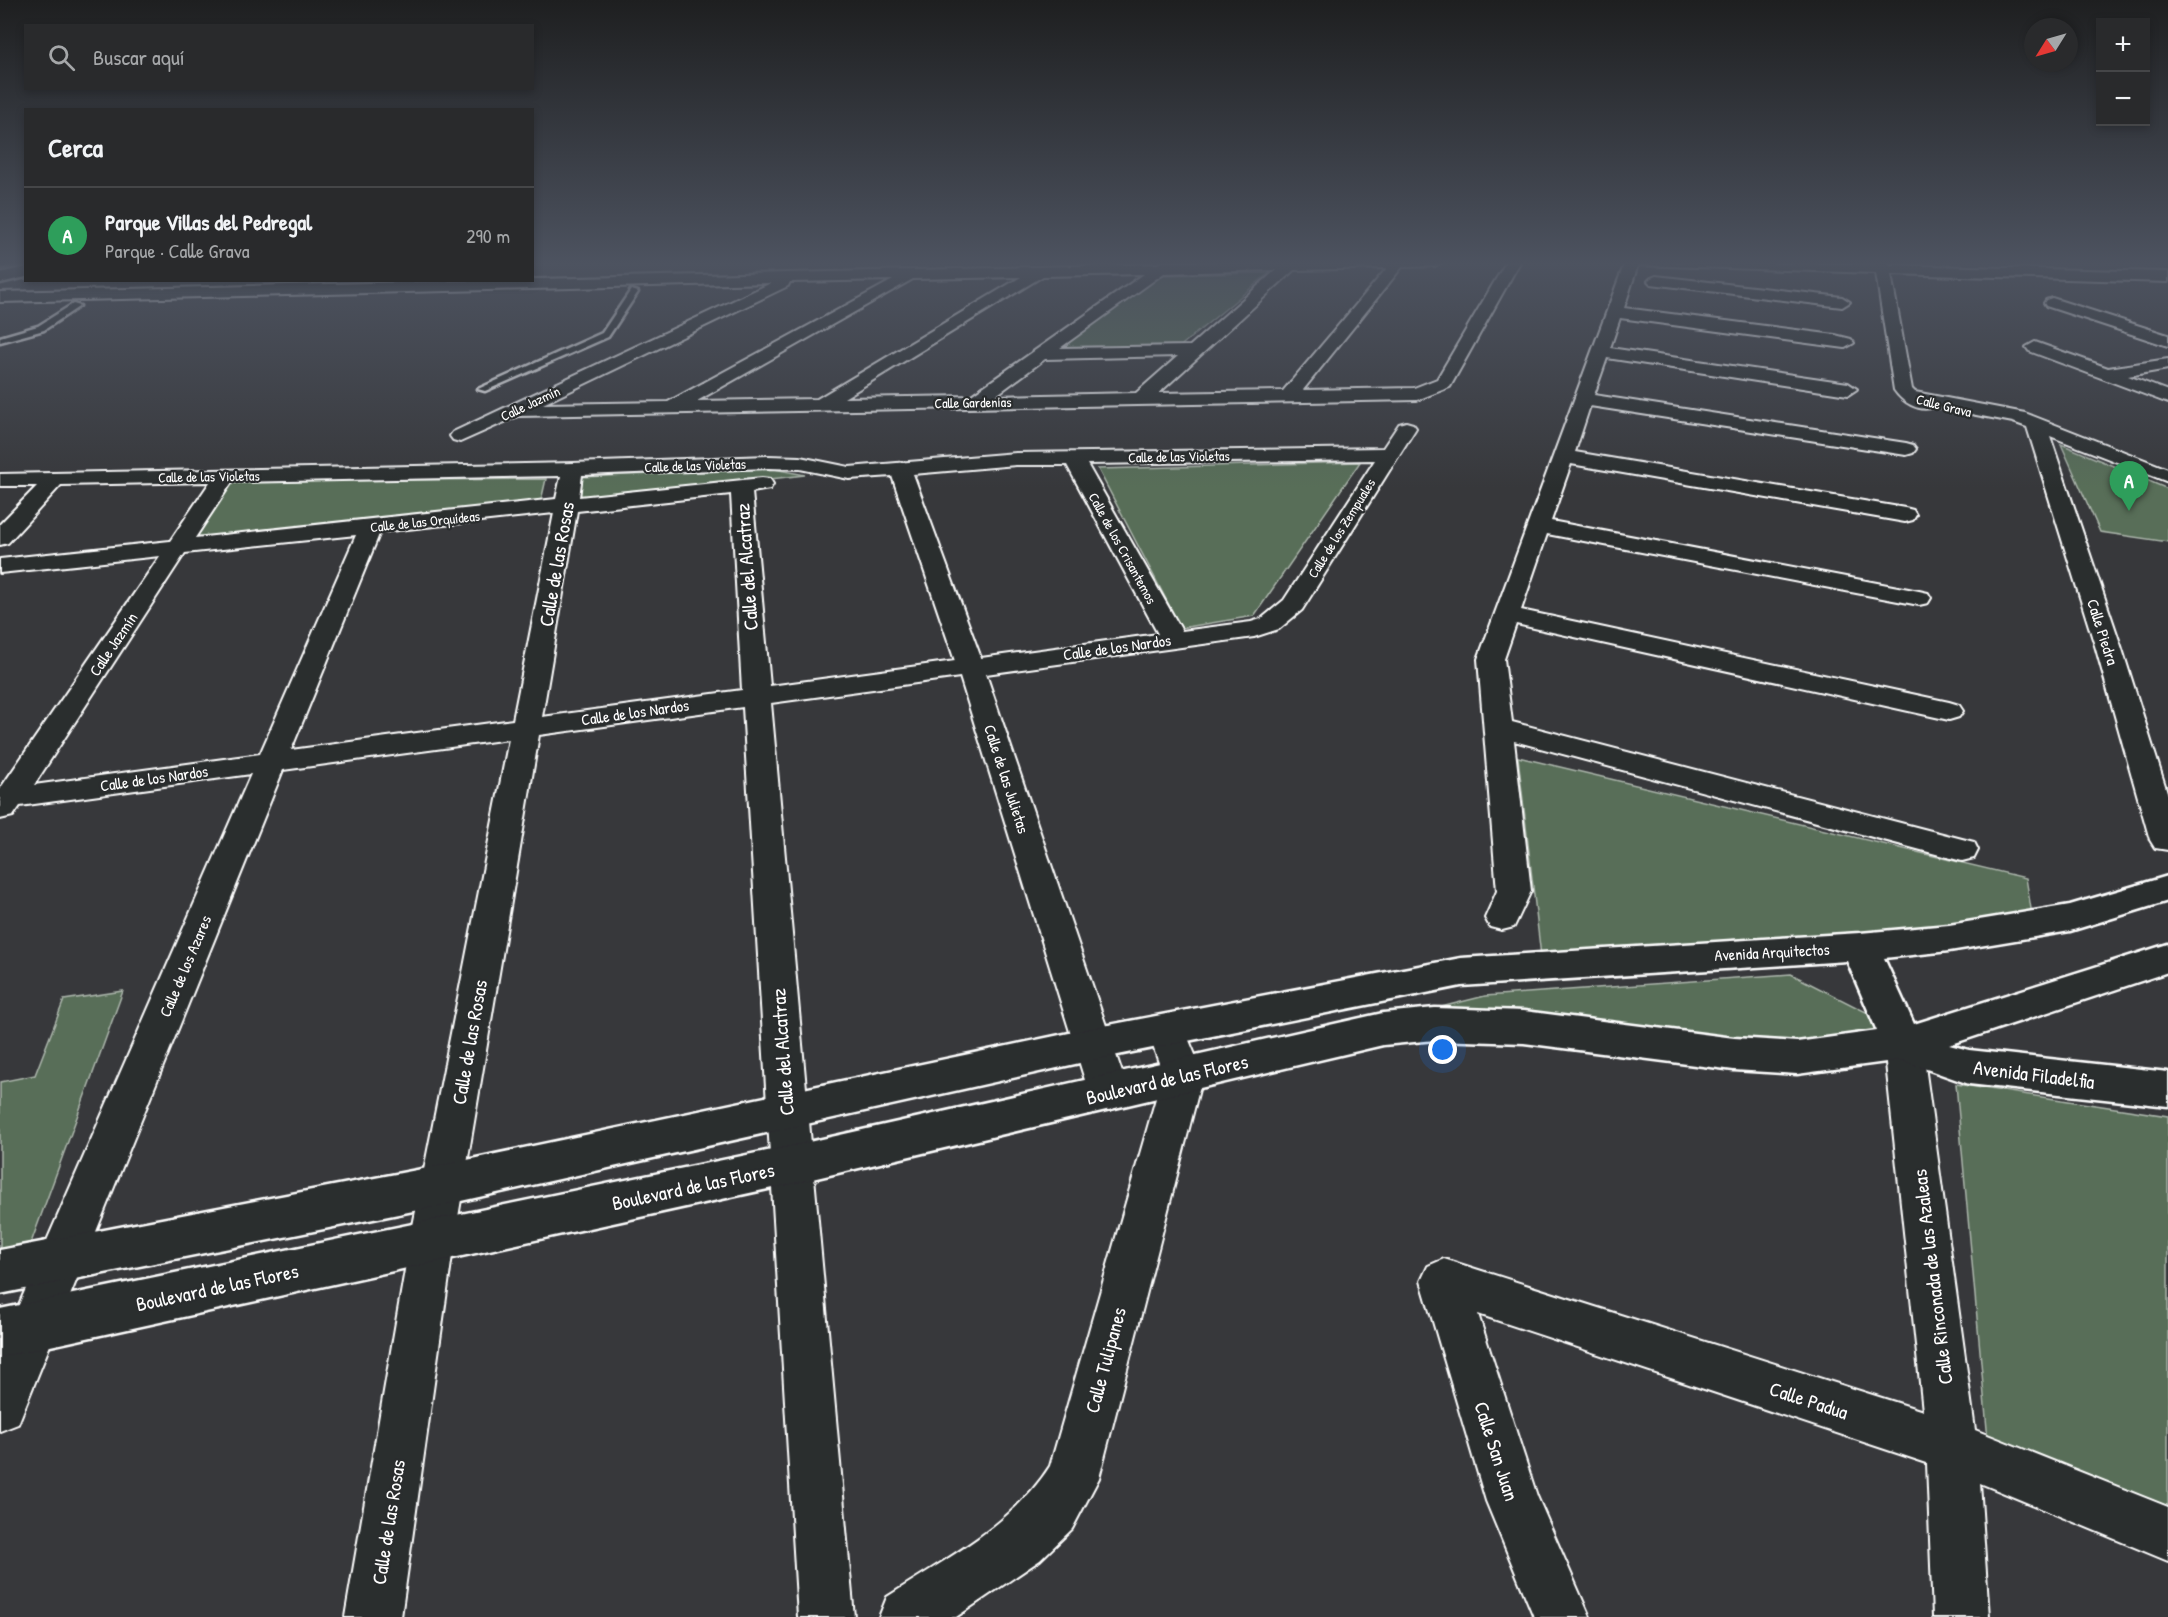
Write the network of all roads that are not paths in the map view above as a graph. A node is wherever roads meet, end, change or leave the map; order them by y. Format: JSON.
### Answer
{"nodes":[{"id":1,"x":599,"y":337,"type":"edge"},
{"id":2,"x":669,"y":337,"type":"edge"},
{"id":3,"x":798,"y":337,"type":"edge"},
{"id":4,"x":931,"y":337,"type":"edge"},
{"id":5,"x":1066,"y":337,"type":"edge"},
{"id":6,"x":1207,"y":337,"type":"edge"},
{"id":7,"x":1337,"y":337,"type":"edge"},
{"id":8,"x":1470,"y":337,"type":"edge"},
{"id":9,"x":1606,"y":337,"type":"edge"},
{"id":10,"x":1823,"y":337,"type":"edge"},
{"id":11,"x":1893,"y":337,"type":"edge"},
{"id":12,"x":1845,"y":343,"type":"dead end"},
{"id":13,"x":2035,"y":347,"type":"dead end"},
{"id":14,"x":1191,"y":351,"type":"junction"},
{"id":15,"x":1601,"y":352,"type":"junction"},
{"id":16,"x":1043,"y":354,"type":"junction"},
{"id":17,"x":2168,"y":364,"type":"edge"},
{"id":18,"x":2105,"y":374,"type":"junction"},
{"id":19,"x":482,"y":389,"type":"dead end"},
{"id":20,"x":1848,"y":389,"type":"dead end"},
{"id":21,"x":1289,"y":396,"type":"junction"},
{"id":22,"x":2168,"y":398,"type":"edge"},
{"id":23,"x":1141,"y":399,"type":"junction"},
{"id":24,"x":1584,"y":399,"type":"junction"},
{"id":25,"x":974,"y":402,"type":"junction"},
{"id":26,"x":819,"y":405,"type":"junction"},
{"id":27,"x":670,"y":408,"type":"junction"},
{"id":28,"x":515,"y":410,"type":"junction"},
{"id":29,"x":2036,"y":425,"type":"junction"},
{"id":30,"x":1406,"y":428,"type":"dead end"},
{"id":31,"x":460,"y":436,"type":"dead end"},
{"id":32,"x":1906,"y":449,"type":"dead end"},
{"id":33,"x":1388,"y":454,"type":"junction"},
{"id":34,"x":1563,"y":456,"type":"junction"},
{"id":35,"x":1072,"y":457,"type":"junction"},
{"id":36,"x":900,"y":467,"type":"junction"},
{"id":37,"x":573,"y":469,"type":"junction"},
{"id":38,"x":849,"y":473,"type":"junction"},
{"id":39,"x":225,"y":476,"type":"junction"},
{"id":40,"x":2168,"y":476,"type":"edge"},
{"id":41,"x":55,"y":479,"type":"junction"},
{"id":42,"x":0,"y":480,"type":"edge"},
{"id":43,"x":741,"y":487,"type":"junction"},
{"id":44,"x":567,"y":506,"type":"junction"},
{"id":45,"x":1905,"y":515,"type":"dead end"},
{"id":46,"x":1538,"y":525,"type":"junction"},
{"id":47,"x":371,"y":526,"type":"junction"},
{"id":48,"x":0,"y":538,"type":"edge"},
{"id":49,"x":178,"y":547,"type":"junction"},
{"id":50,"x":0,"y":566,"type":"edge"},
{"id":51,"x":1919,"y":598,"type":"dead end"},
{"id":52,"x":1506,"y":614,"type":"junction"},
{"id":53,"x":1270,"y":624,"type":"joint"},
{"id":54,"x":1174,"y":639,"type":"junction"},
{"id":55,"x":970,"y":666,"type":"junction"},
{"id":56,"x":756,"y":695,"type":"junction"},
{"id":57,"x":1949,"y":711,"type":"dead end"},
{"id":58,"x":526,"y":727,"type":"junction"},
{"id":59,"x":1499,"y":728,"type":"junction"},
{"id":60,"x":271,"y":762,"type":"junction"},
{"id":61,"x":3,"y":803,"type":"edge"},
{"id":62,"x":2166,"y":840,"type":"dead end"},
{"id":63,"x":1962,"y":850,"type":"dead end"},
{"id":64,"x":2168,"y":888,"type":"edge"},
{"id":65,"x":1502,"y":918,"type":"dead end"},
{"id":66,"x":1860,"y":947,"type":"junction"},
{"id":67,"x":2168,"y":958,"type":"edge"},
{"id":68,"x":1378,"y":1010,"type":"junction"},
{"id":69,"x":1167,"y":1032,"type":"junction"},
{"id":70,"x":1093,"y":1044,"type":"junction"},
{"id":71,"x":1904,"y":1044,"type":"junction"},
{"id":72,"x":1183,"y":1074,"type":"junction"},
{"id":73,"x":2168,"y":1089,"type":"edge"},
{"id":74,"x":1109,"y":1093,"type":"junction"},
{"id":75,"x":787,"y":1110,"type":"junction"},
{"id":76,"x":791,"y":1165,"type":"junction"},
{"id":77,"x":443,"y":1185,"type":"junction"},
{"id":78,"x":432,"y":1241,"type":"junction"},
{"id":79,"x":61,"y":1259,"type":"junction"},
{"id":80,"x":0,"y":1272,"type":"edge"},
{"id":81,"x":1444,"y":1281,"type":"joint"},
{"id":82,"x":17,"y":1330,"type":"edge"},
{"id":83,"x":0,"y":1406,"type":"edge"},
{"id":84,"x":1952,"y":1446,"type":"junction"},
{"id":85,"x":2168,"y":1534,"type":"edge"},
{"id":86,"x":373,"y":1617,"type":"edge"},
{"id":87,"x":826,"y":1617,"type":"edge"},
{"id":88,"x":906,"y":1617,"type":"edge"},
{"id":89,"x":1562,"y":1617,"type":"edge"},
{"id":90,"x":1961,"y":1617,"type":"edge"}],
"edges":[{"from":1,"to":19,"type":"lane"},
{"from":2,"to":28,"type":"street","name":"Calle Jazmín"},
{"from":3,"to":27,"type":"street"},
{"from":4,"to":26,"type":"street"},
{"from":5,"to":16,"type":"street"},
{"from":6,"to":14,"type":"street"},
{"from":7,"to":21,"type":"street"},
{"from":8,"to":21,"type":"street","name":"Calle Gardenias"},
{"from":9,"to":15,"type":"street"},
{"from":10,"to":12,"type":"street"},
{"from":11,"to":29,"type":"street","name":"Calle Grava"},
{"from":13,"to":18,"type":"street"},
{"from":14,"to":16,"type":"street"},
{"from":14,"to":23,"type":"street"},
{"from":15,"to":20,"type":"street"},
{"from":15,"to":24,"type":"street"},
{"from":16,"to":25,"type":"street"},
{"from":17,"to":18,"type":"street"},
{"from":18,"to":22,"type":"street"},
{"from":21,"to":23,"type":"street","name":"Calle Gardenias"},
{"from":23,"to":25,"type":"street","name":"Calle Gardenias"},
{"from":24,"to":32,"type":"street"},
{"from":24,"to":34,"type":"street"},
{"from":25,"to":26,"type":"street","name":"Calle Gardenias"},
{"from":26,"to":27,"type":"street","name":"Calle Gardenias"},
{"from":27,"to":28,"type":"street","name":"Calle Gardenias"},
{"from":28,"to":31,"type":"street","name":"Calle Jazmín"},
{"from":29,"to":40,"type":"street","name":"Calle Grava"},
{"from":29,"to":62,"type":"street","name":"Calle Piedra"},
{"from":30,"to":33,"type":"street","name":"Calle de los Zempuales"},
{"from":33,"to":35,"type":"street","name":"Calle de las Violetas"},
{"from":33,"to":53,"type":"street","name":"Calle de los Zempuales"},
{"from":34,"to":45,"type":"street"},
{"from":34,"to":46,"type":"street"},
{"from":35,"to":36,"type":"street","name":"Calle de las Violetas"},
{"from":35,"to":54,"type":"street","name":"Calle de los Crisantemos"},
{"from":36,"to":38,"type":"street","name":"Calle de las Violetas"},
{"from":36,"to":55,"type":"street","name":"Calle de las Julietas"},
{"from":37,"to":38,"type":"street","name":"Calle de las Violetas"},
{"from":37,"to":39,"type":"street","name":"Calle de las Violetas"},
{"from":37,"to":44,"type":"street","name":"Calle de las Rosas"},
{"from":38,"to":43,"type":"street","name":"Calle de las Orquídeas"},
{"from":39,"to":41,"type":"street","name":"Calle de las Violetas"},
{"from":39,"to":49,"type":"street","name":"Calle Jazmín"},
{"from":41,"to":42,"type":"street","name":"Calle de las Violetas"},
{"from":41,"to":48,"type":"street"},
{"from":43,"to":44,"type":"street","name":"Calle de las Orquídeas"},
{"from":43,"to":56,"type":"street","name":"Calle del Alcatraz"},
{"from":44,"to":47,"type":"street","name":"Calle de las Orquídeas"},
{"from":44,"to":58,"type":"street","name":"Calle de las Rosas"},
{"from":46,"to":51,"type":"street"},
{"from":46,"to":52,"type":"street"},
{"from":47,"to":49,"type":"street","name":"Calle de las Orquídeas"},
{"from":47,"to":60,"type":"street","name":"Calle de los Azares"},
{"from":49,"to":50,"type":"street","name":"Calle de las Orquídeas"},
{"from":49,"to":61,"type":"street","name":"Calle Jazmín"},
{"from":52,"to":57,"type":"street"},
{"from":52,"to":59,"type":"street"},
{"from":53,"to":54,"type":"street","name":"Calle de los Nardos"},
{"from":54,"to":55,"type":"street","name":"Calle de los Nardos"},
{"from":55,"to":56,"type":"street","name":"Calle de los Nardos"},
{"from":55,"to":70,"type":"street","name":"Calle de las Julietas"},
{"from":56,"to":58,"type":"street","name":"Calle de los Nardos"},
{"from":56,"to":75,"type":"street","name":"Calle del Alcatraz"},
{"from":58,"to":60,"type":"street","name":"Calle de los Nardos"},
{"from":58,"to":77,"type":"street","name":"Calle de las Rosas"},
{"from":59,"to":63,"type":"street"},
{"from":59,"to":65,"type":"street"},
{"from":60,"to":61,"type":"street","name":"Calle de los Nardos"},
{"from":60,"to":79,"type":"street","name":"Calle de los Azares"},
{"from":64,"to":66,"type":"main road","name":"Avenida Arquitectos"},
{"from":66,"to":68,"type":"main road","name":"Avenida Arquitectos"},
{"from":66,"to":71,"type":"main road","name":"Calle Rinconada de las Azaleas"},
{"from":67,"to":71,"type":"main road"},
{"from":68,"to":69,"type":"main road"},
{"from":68,"to":71,"type":"main road"},
{"from":68,"to":72,"type":"main road","name":"Boulevard de las Flores"},
{"from":69,"to":70,"type":"main road"},
{"from":69,"to":72,"type":"street"},
{"from":70,"to":74,"type":"street","name":"Calle de las Julietas"},
{"from":70,"to":75,"type":"main road"},
{"from":71,"to":73,"type":"main road","name":"Avenida Filadelfia"},
{"from":71,"to":84,"type":"street","name":"Calle Rinconada de las Azaleas"},
{"from":72,"to":74,"type":"main road","name":"Boulevard de las Flores"},
{"from":72,"to":88,"type":"street","name":"Calle Tulipanes"},
{"from":74,"to":76,"type":"main road","name":"Boulevard de las Flores"},
{"from":75,"to":76,"type":"street","name":"Calle del Alcatraz"},
{"from":75,"to":77,"type":"main road"},
{"from":76,"to":78,"type":"main road","name":"Boulevard de las Flores"},
{"from":76,"to":87,"type":"street","name":"Calle del Alcatraz"},
{"from":77,"to":78,"type":"street","name":"Calle de las Rosas"},
{"from":77,"to":79,"type":"main road"},
{"from":78,"to":82,"type":"main road","name":"Boulevard de las Flores"},
{"from":78,"to":86,"type":"street","name":"Calle de las Rosas"},
{"from":79,"to":80,"type":"main road"},
{"from":79,"to":82,"type":"street","name":"Calle de los Azares"},
{"from":81,"to":84,"type":"street","name":"Calle Padua"},
{"from":81,"to":89,"type":"street","name":"Calle San Juan"},
{"from":82,"to":83,"type":"street","name":"Calle de los Azares"},
{"from":84,"to":85,"type":"street","name":"Calle Padua"},
{"from":84,"to":90,"type":"street","name":"Calle Rinconada de las Azaleas"}]}
